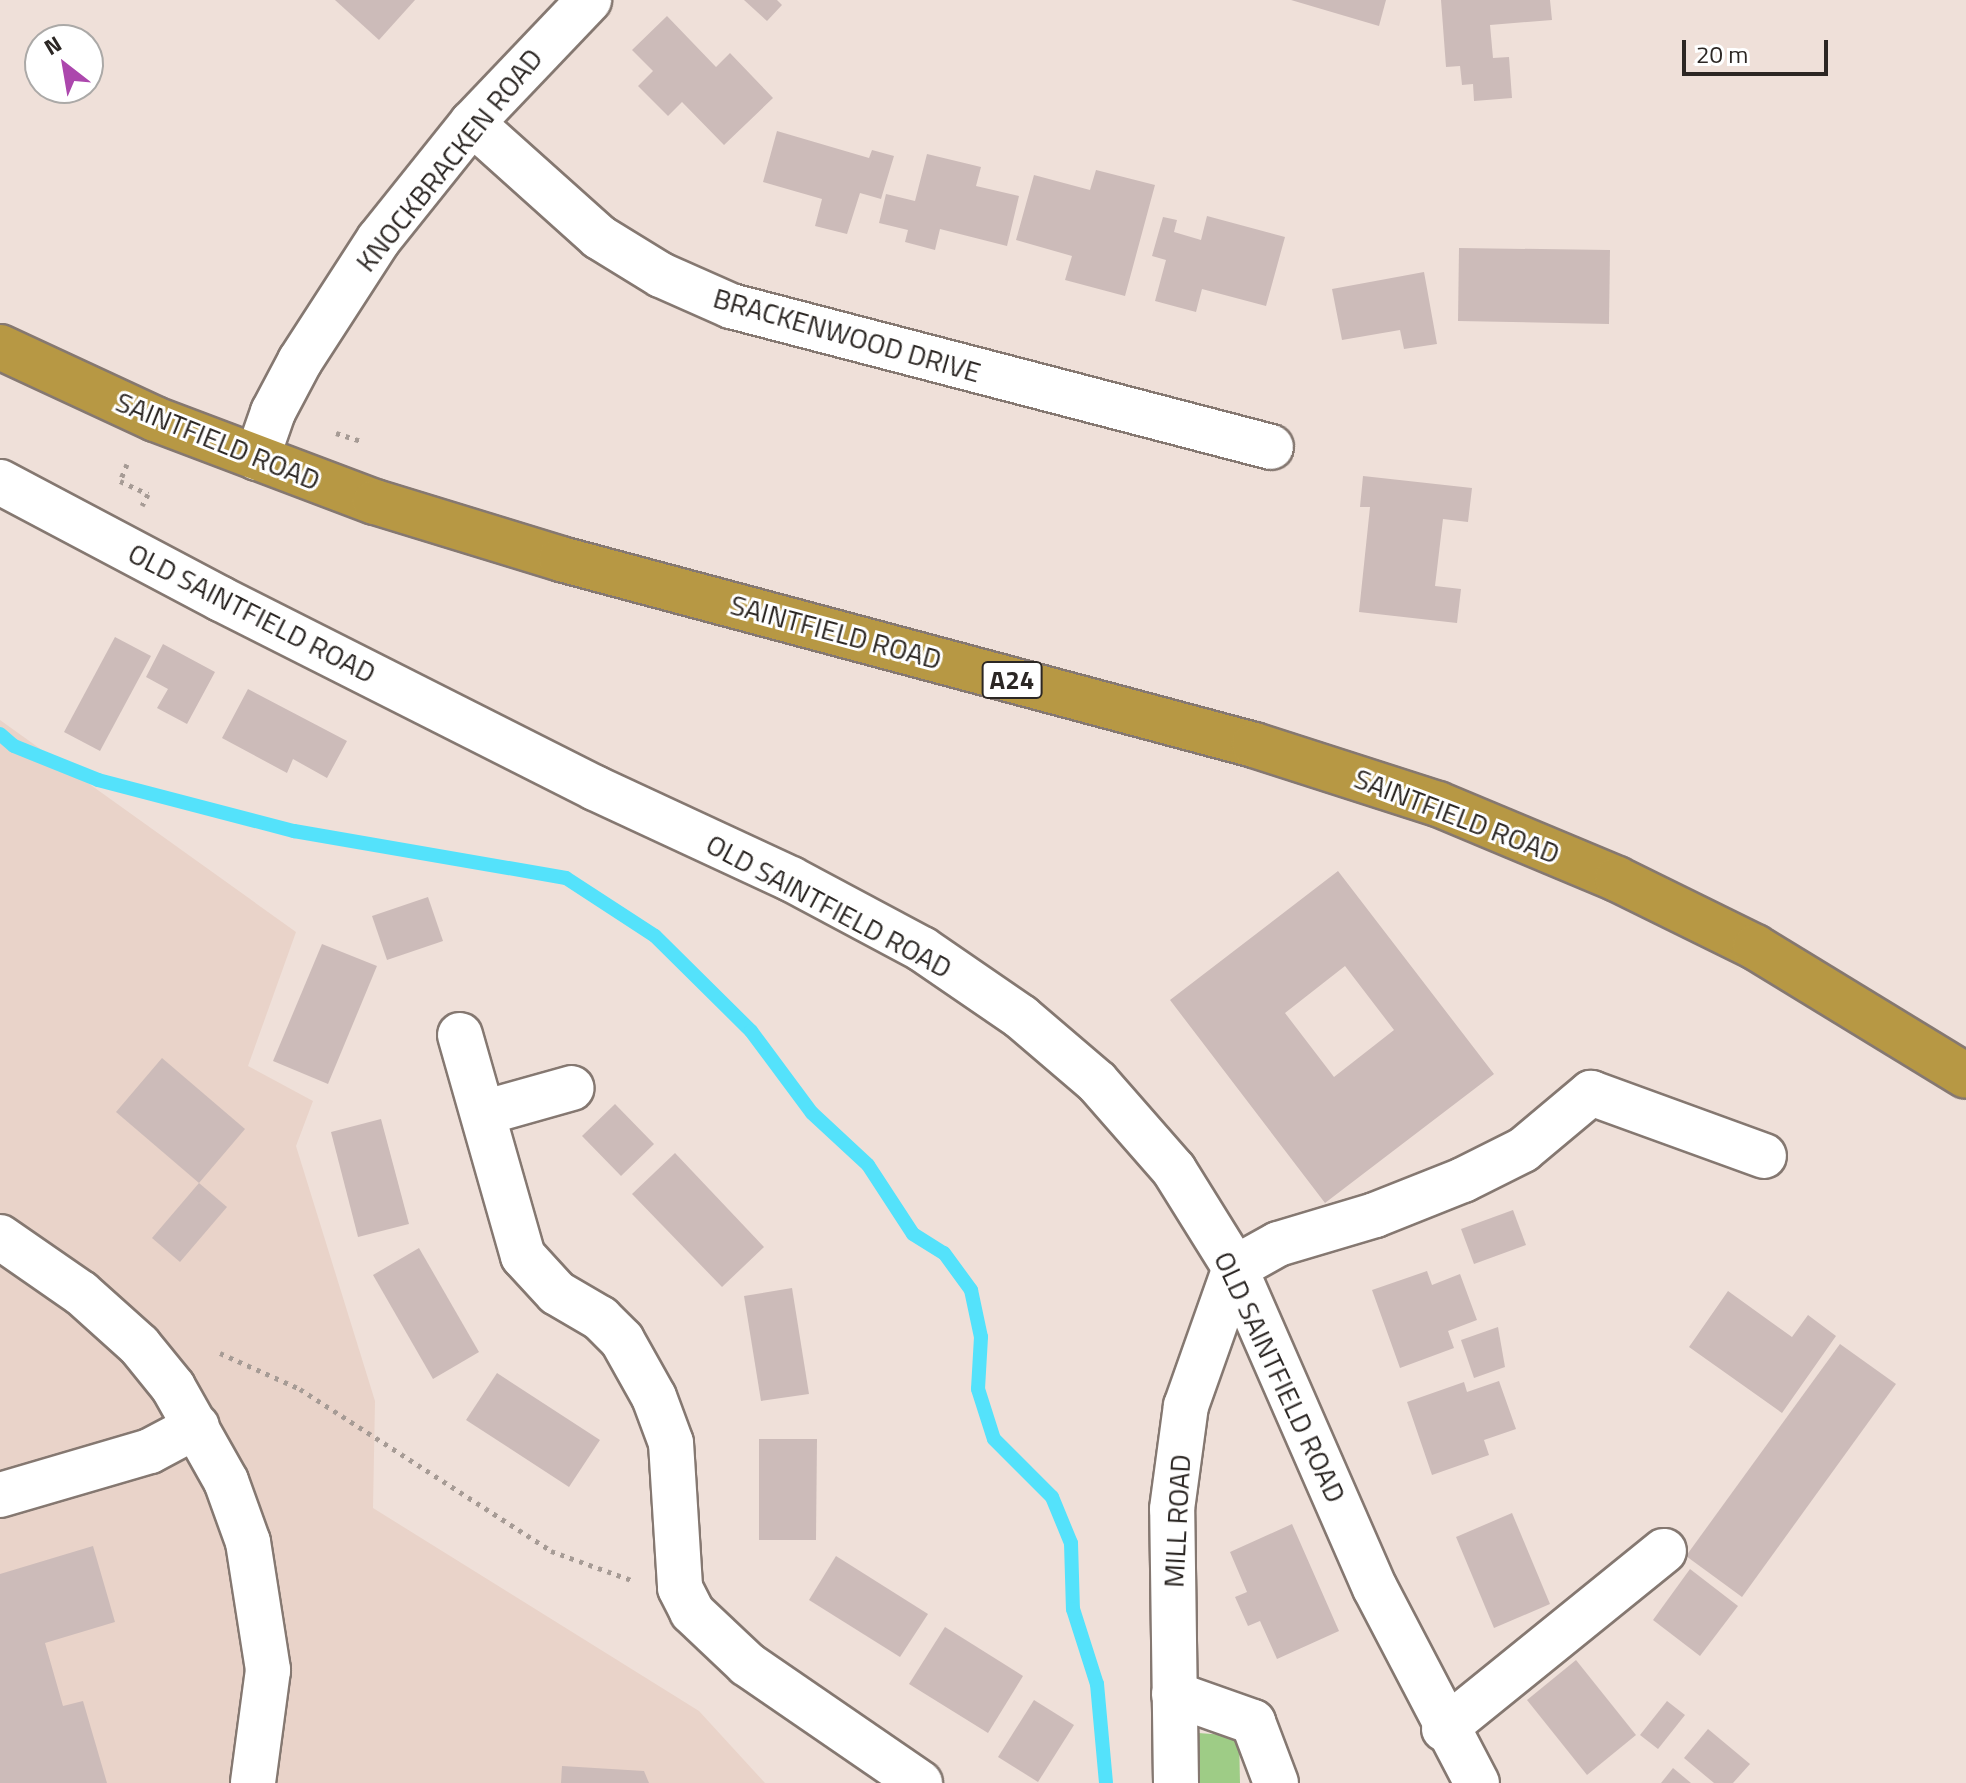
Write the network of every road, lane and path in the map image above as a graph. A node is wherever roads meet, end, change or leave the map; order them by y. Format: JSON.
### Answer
{"nodes":[{"id":1,"x":589,"y":0,"type":"edge"},
{"id":2,"x":472,"y":123,"type":"junction"},
{"id":3,"x":0,"y":347,"type":"edge"},
{"id":4,"x":273,"y":412,"type":"junction"},
{"id":5,"x":360,"y":441,"type":"dead end"},
{"id":6,"x":1271,"y":447,"type":"dead end"},
{"id":7,"x":257,"y":458,"type":"junction"},
{"id":8,"x":127,"y":464,"type":"dead end"},
{"id":9,"x":120,"y":481,"type":"dead end"},
{"id":10,"x":0,"y":482,"type":"edge"},
{"id":11,"x":460,"y":1035,"type":"dead end"},
{"id":12,"x":1966,"y":1076,"type":"edge"},
{"id":13,"x":572,"y":1088,"type":"dead end"},
{"id":14,"x":483,"y":1113,"type":"junction"},
{"id":15,"x":1764,"y":1156,"type":"dead end"},
{"id":16,"x":0,"y":1237,"type":"edge"},
{"id":17,"x":1235,"y":1268,"type":"junction"},
{"id":18,"x":220,"y":1353,"type":"dead end"},
{"id":19,"x":197,"y":1426,"type":"junction"},
{"id":20,"x":0,"y":1495,"type":"edge"},
{"id":21,"x":1664,"y":1551,"type":"dead end"},
{"id":22,"x":624,"y":1580,"type":"dead end"},
{"id":23,"x":1174,"y":1694,"type":"junction"},
{"id":24,"x":1444,"y":1729,"type":"junction"},
{"id":25,"x":253,"y":1783,"type":"edge"},
{"id":26,"x":920,"y":1783,"type":"edge"},
{"id":27,"x":1176,"y":1783,"type":"edge"},
{"id":28,"x":1276,"y":1783,"type":"edge"},
{"id":29,"x":1477,"y":1783,"type":"edge"}],
"edges":[{"from":1,"to":2,"type":"street","name":"KNOCKBRACKEN ROAD"},
{"from":2,"to":4,"type":"street","name":"KNOCKBRACKEN ROAD"},
{"from":2,"to":6,"type":"street","name":"BRACKENWOOD DRIVE"},
{"from":3,"to":7,"type":"highway","name":"SAINTFIELD ROAD","number":"A24"},
{"from":4,"to":5,"type":"path"},
{"from":4,"to":7,"type":"street","name":"KNOCKBRACKEN ROAD"},
{"from":7,"to":12,"type":"highway","name":"SAINTFIELD ROAD","number":"A24"},
{"from":8,"to":9,"type":"path"},
{"from":10,"to":17,"type":"street","name":"OLD SAINTFIELD ROAD"},
{"from":11,"to":14,"type":"street"},
{"from":13,"to":14,"type":"street"},
{"from":14,"to":26,"type":"street"},
{"from":15,"to":17,"type":"street"},
{"from":16,"to":19,"type":"street"},
{"from":17,"to":23,"type":"street","name":"MILL ROAD"},
{"from":17,"to":24,"type":"street","name":"OLD SAINTFIELD ROAD"},
{"from":18,"to":22,"type":"path"},
{"from":19,"to":20,"type":"street"},
{"from":19,"to":25,"type":"street"},
{"from":21,"to":24,"type":"street"},
{"from":23,"to":27,"type":"street","name":"MILL ROAD"},
{"from":23,"to":28,"type":"street"},
{"from":24,"to":29,"type":"street","name":"OLD SAINTFIELD ROAD"}]}
